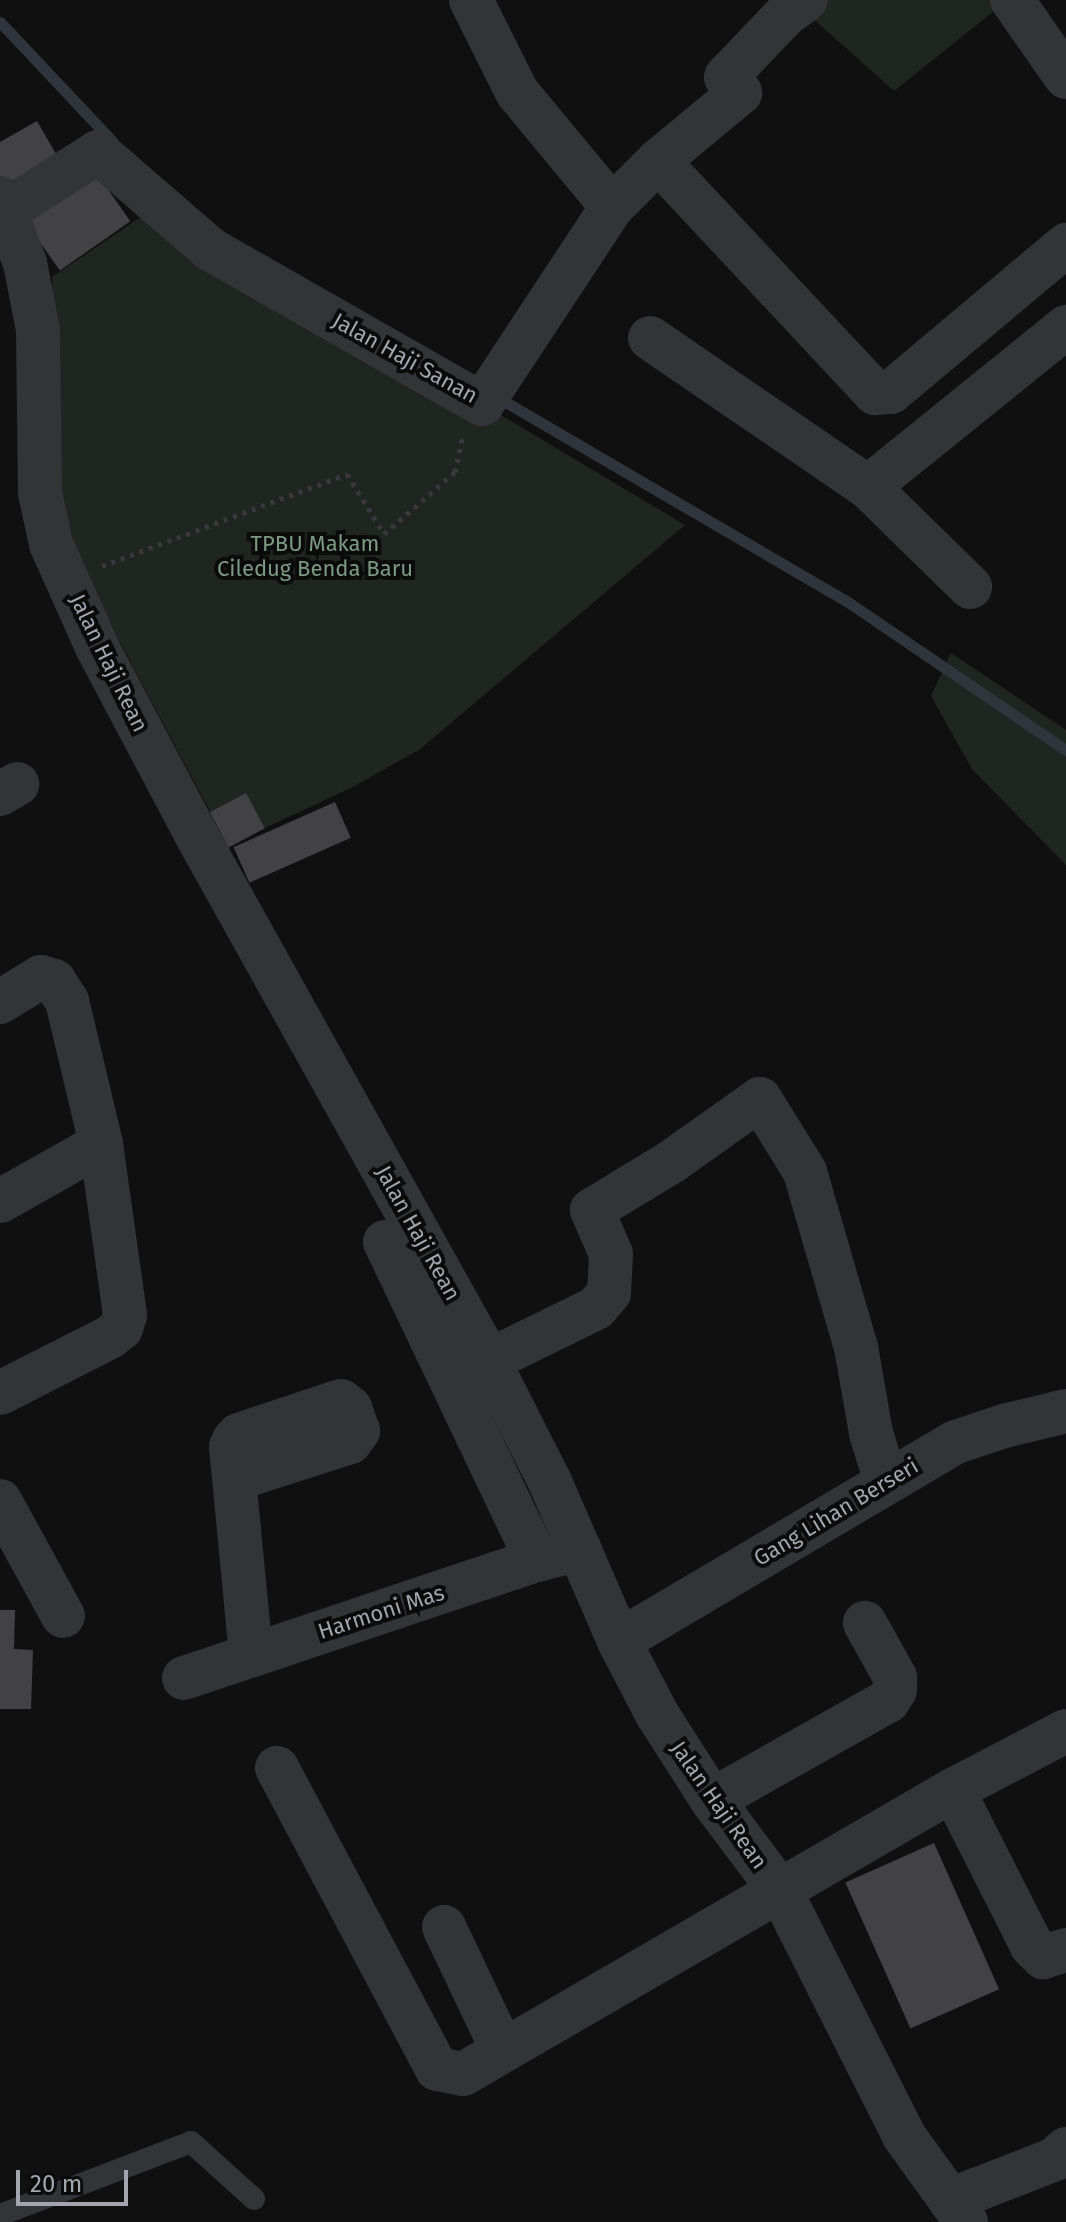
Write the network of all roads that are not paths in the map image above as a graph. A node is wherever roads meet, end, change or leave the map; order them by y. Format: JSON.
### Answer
{"nodes":[{"id":1,"x":471,"y":0,"type":"edge"},
{"id":2,"x":806,"y":0,"type":"edge"},
{"id":3,"x":1012,"y":0,"type":"edge"},
{"id":4,"x":1066,"y":77,"type":"edge"},
{"id":5,"x":658,"y":161,"type":"junction"},
{"id":6,"x":4,"y":204,"type":"edge"},
{"id":7,"x":612,"y":207,"type":"junction"},
{"id":8,"x":1066,"y":245,"type":"edge"},
{"id":9,"x":1066,"y":327,"type":"edge"},
{"id":10,"x":650,"y":338,"type":"dead end"},
{"id":11,"x":868,"y":487,"type":"junction"},
{"id":12,"x":970,"y":587,"type":"dead end"},
{"id":13,"x":0,"y":1002,"type":"edge"},
{"id":14,"x":101,"y":1144,"type":"junction"},
{"id":15,"x":0,"y":1201,"type":"edge"},
{"id":16,"x":385,"y":1242,"type":"dead end"},
{"id":17,"x":488,"y":1361,"type":"junction"},
{"id":18,"x":0,"y":1393,"type":"edge"},
{"id":19,"x":1066,"y":1411,"type":"edge"},
{"id":20,"x":235,"y":1479,"type":"dead end"},
{"id":21,"x":886,"y":1482,"type":"junction"},
{"id":22,"x":0,"y":1501,"type":"edge"},
{"id":23,"x":580,"y":1549,"type":"junction"},
{"id":24,"x":537,"y":1560,"type":"junction"},
{"id":25,"x":63,"y":1616,"type":"dead end"},
{"id":26,"x":865,"y":1623,"type":"dead end"},
{"id":27,"x":619,"y":1641,"type":"junction"},
{"id":28,"x":251,"y":1655,"type":"junction"},
{"id":29,"x":184,"y":1678,"type":"dead end"},
{"id":30,"x":1066,"y":1731,"type":"edge"},
{"id":31,"x":277,"y":1768,"type":"dead end"},
{"id":32,"x":953,"y":1790,"type":"junction"},
{"id":33,"x":712,"y":1800,"type":"junction"},
{"id":34,"x":797,"y":1883,"type":"junction"},
{"id":35,"x":444,"y":1927,"type":"dead end"},
{"id":36,"x":1066,"y":1950,"type":"edge"},
{"id":37,"x":503,"y":2051,"type":"junction"},
{"id":38,"x":1066,"y":2149,"type":"edge"},
{"id":39,"x":254,"y":2199,"type":"dead end"},
{"id":40,"x":958,"y":2211,"type":"edge"},
{"id":41,"x":0,"y":2215,"type":"edge"}],
"edges":[{"from":1,"to":7,"type":"street"},
{"from":2,"to":5,"type":"street","name":"Jalan Haji Sanan"},
{"from":3,"to":4,"type":"street"},
{"from":5,"to":7,"type":"street","name":"Jalan Haji Sanan"},
{"from":5,"to":8,"type":"street"},
{"from":6,"to":7,"type":"street","name":"Jalan Haji Sanan"},
{"from":6,"to":17,"type":"street","name":"Jalan Haji Rean"},
{"from":9,"to":11,"type":"street"},
{"from":10,"to":11,"type":"street"},
{"from":11,"to":12,"type":"street"},
{"from":13,"to":14,"type":"street"},
{"from":14,"to":15,"type":"street"},
{"from":14,"to":18,"type":"street"},
{"from":16,"to":24,"type":"street"},
{"from":17,"to":21,"type":"street"},
{"from":17,"to":23,"type":"street","name":"Jalan Haji Rean"},
{"from":19,"to":21,"type":"street","name":"Gang Lihan Berseri"},
{"from":20,"to":28,"type":"street"},
{"from":21,"to":27,"type":"street","name":"Gang Lihan Berseri"},
{"from":22,"to":25,"type":"street"},
{"from":23,"to":24,"type":"street","name":"Harmoni Mas"},
{"from":23,"to":27,"type":"street","name":"Jalan Haji Rean"},
{"from":24,"to":28,"type":"street","name":"Harmoni Mas"},
{"from":26,"to":33,"type":"street"},
{"from":27,"to":33,"type":"street","name":"Jalan Haji Rean"},
{"from":28,"to":29,"type":"street","name":"Harmoni Mas"},
{"from":30,"to":32,"type":"street"},
{"from":31,"to":37,"type":"street"},
{"from":32,"to":34,"type":"street"},
{"from":32,"to":36,"type":"street"},
{"from":33,"to":34,"type":"street","name":"Jalan Haji Rean"},
{"from":34,"to":37,"type":"street"},
{"from":34,"to":40,"type":"street","name":"Jalan Haji Rean"},
{"from":35,"to":37,"type":"street"},
{"from":38,"to":40,"type":"street"},
{"from":39,"to":41,"type":"lane"}]}
